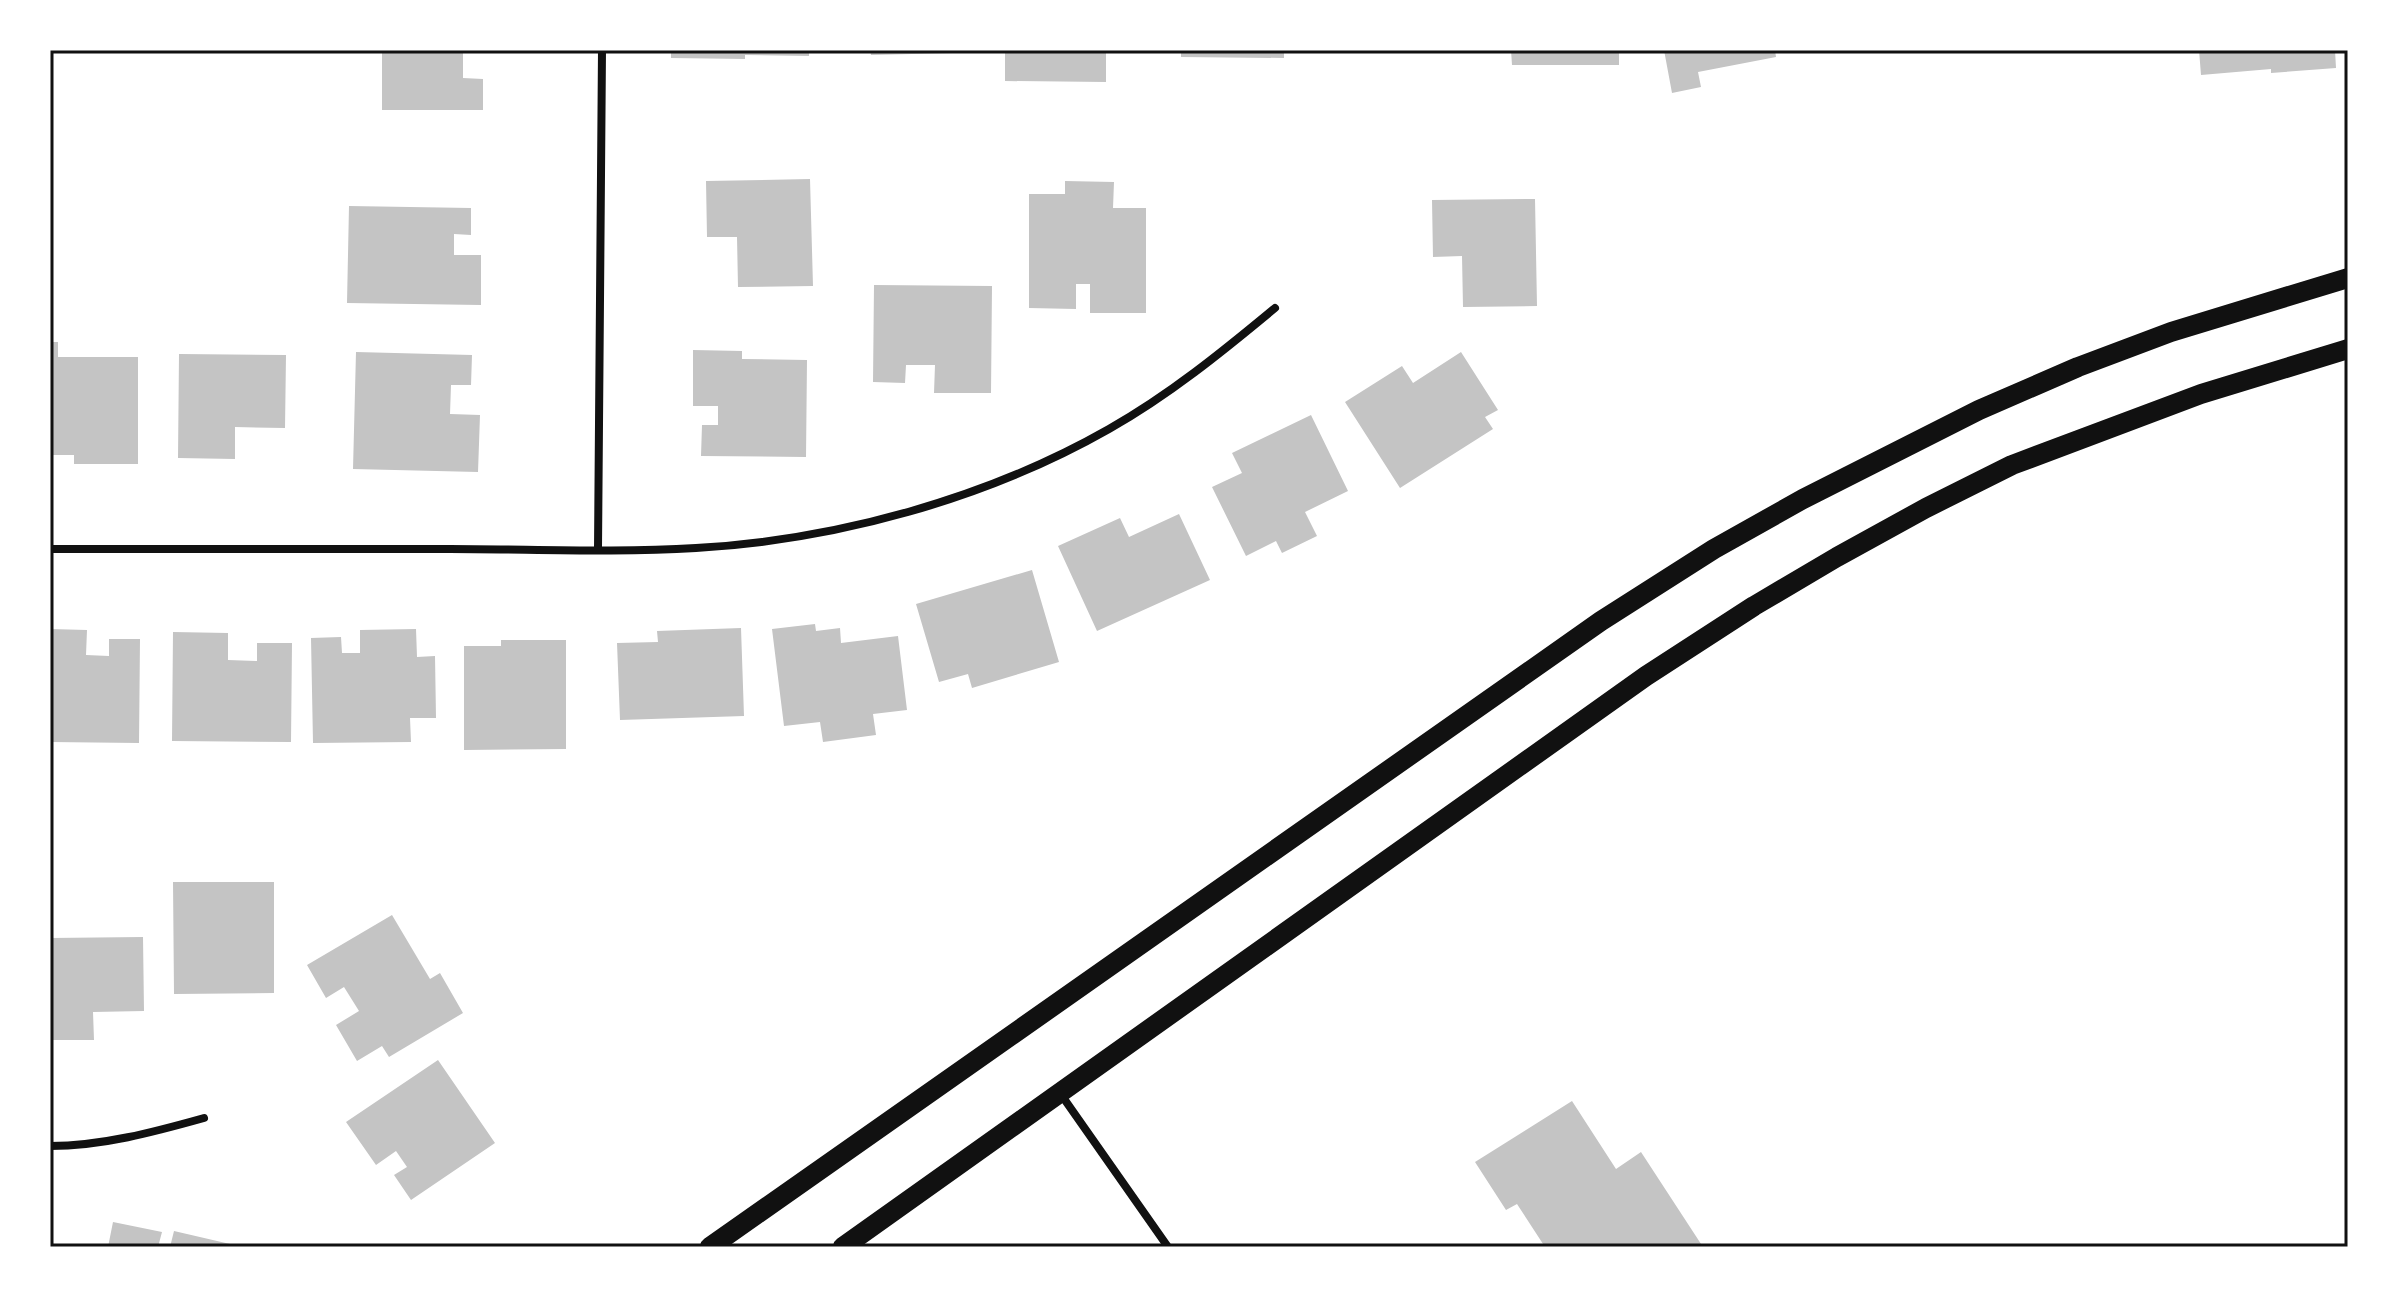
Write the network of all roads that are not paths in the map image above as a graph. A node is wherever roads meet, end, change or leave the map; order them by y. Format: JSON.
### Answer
{"nodes":[{"id":1,"x":602,"y":50,"type":"edge"},
{"id":2,"x":2348,"y":278,"type":"edge"},
{"id":3,"x":1275,"y":308,"type":"dead end"},
{"id":4,"x":2348,"y":349,"type":"edge"},
{"id":5,"x":50,"y":549,"type":"edge"},
{"id":6,"x":598,"y":549,"type":"junction"},
{"id":7,"x":1060,"y":1093,"type":"junction"},
{"id":8,"x":204,"y":1118,"type":"dead end"},
{"id":9,"x":50,"y":1146,"type":"edge"},
{"id":10,"x":710,"y":1247,"type":"edge"},
{"id":11,"x":843,"y":1247,"type":"edge"},
{"id":12,"x":1168,"y":1247,"type":"edge"}],
"edges":[{"from":1,"to":6,"type":"street"},
{"from":2,"to":10,"type":"main road"},
{"from":3,"to":6,"type":"street"},
{"from":4,"to":7,"type":"main road"},
{"from":5,"to":6,"type":"street"},
{"from":7,"to":11,"type":"main road"},
{"from":7,"to":12,"type":"street"},
{"from":8,"to":9,"type":"street"}]}
